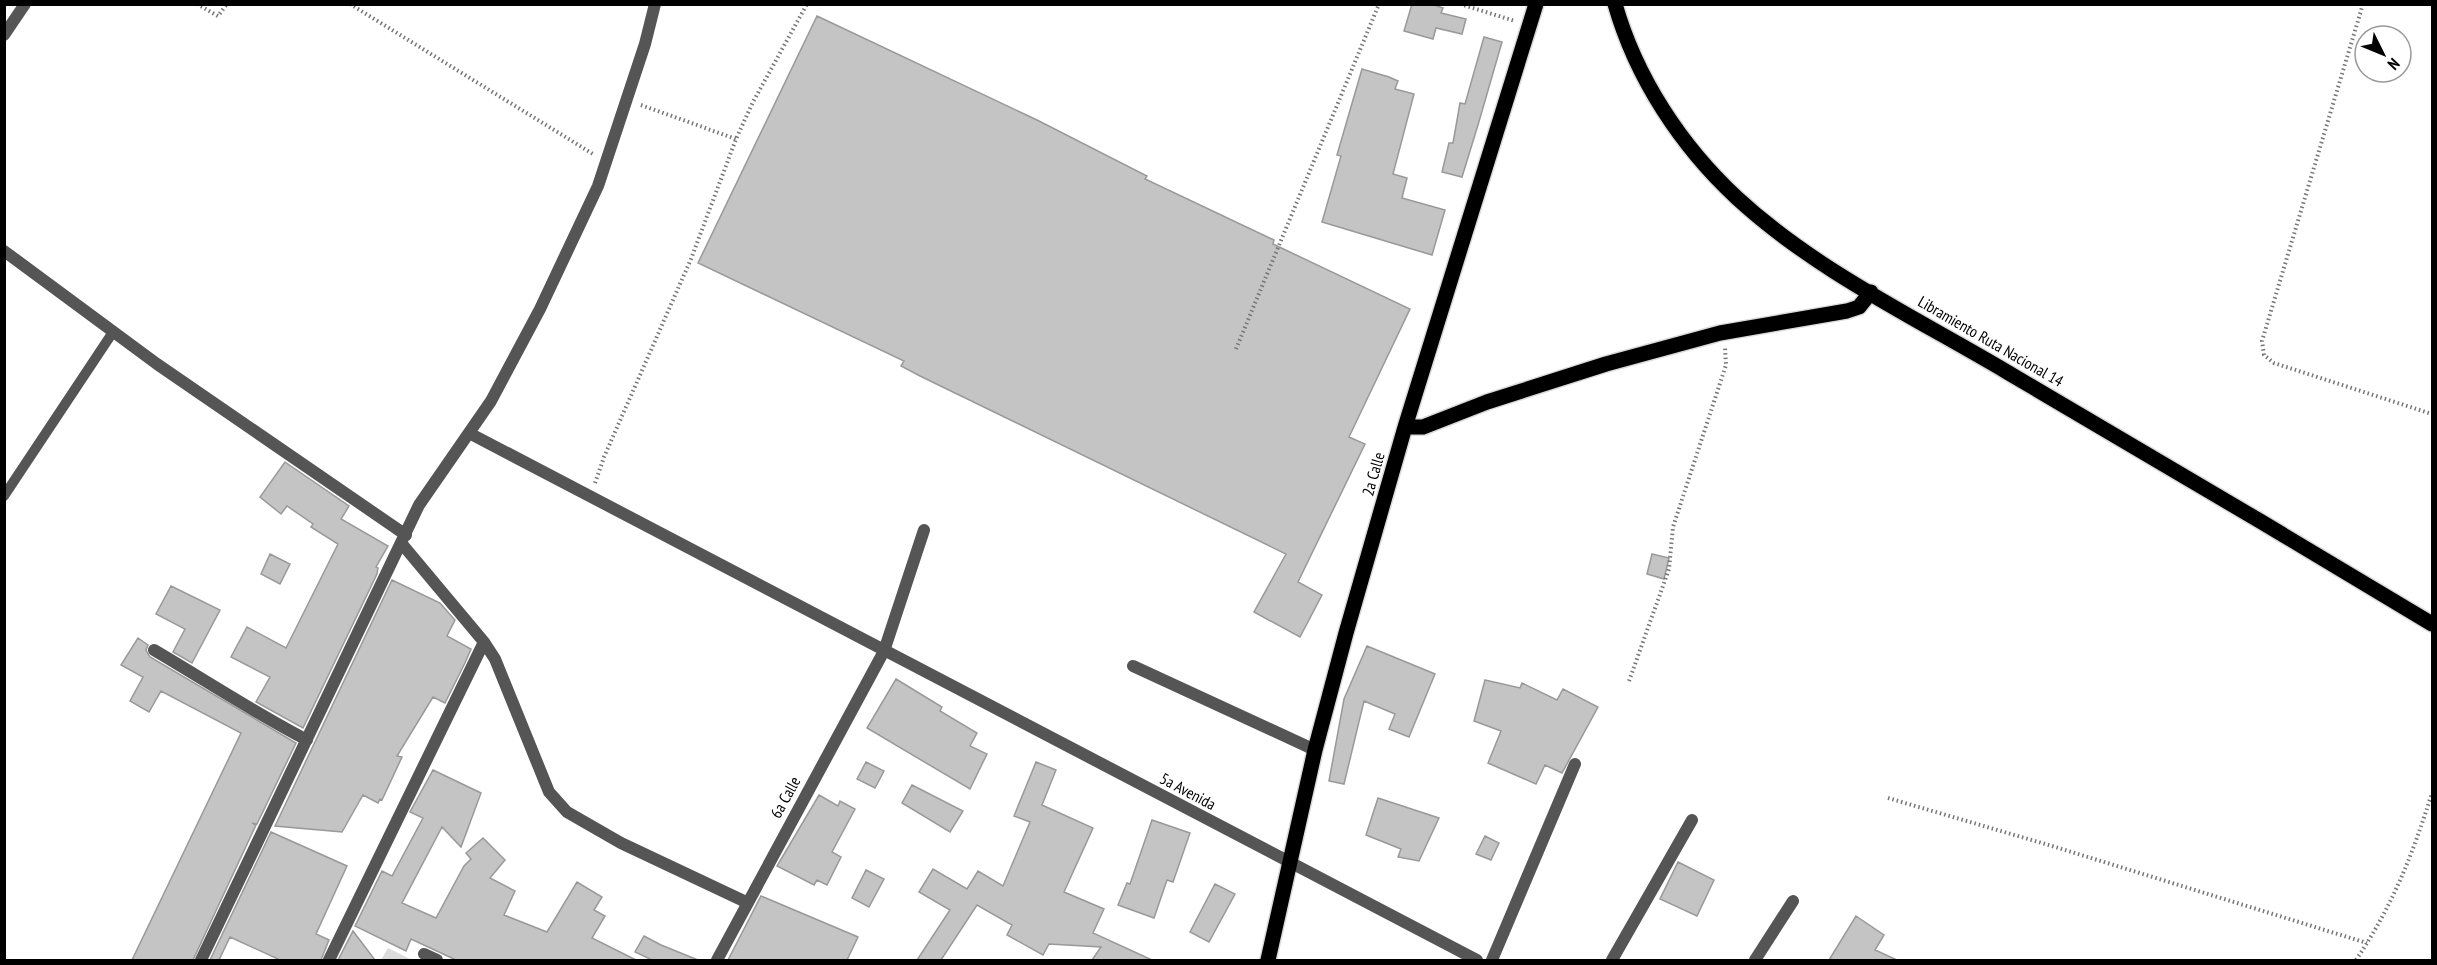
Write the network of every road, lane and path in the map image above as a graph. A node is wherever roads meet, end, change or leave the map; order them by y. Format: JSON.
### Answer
{"nodes":[{"id":1,"x":25,"y":4,"type":"edge"},
{"id":2,"x":197,"y":4,"type":"edge"},
{"id":3,"x":227,"y":4,"type":"edge"},
{"id":4,"x":350,"y":4,"type":"edge"},
{"id":5,"x":655,"y":4,"type":"edge"},
{"id":6,"x":807,"y":4,"type":"edge"},
{"id":7,"x":1379,"y":4,"type":"edge"},
{"id":8,"x":1460,"y":4,"type":"edge"},
{"id":9,"x":1536,"y":4,"type":"edge"},
{"id":10,"x":1615,"y":4,"type":"edge"},
{"id":11,"x":2363,"y":4,"type":"edge"},
{"id":12,"x":1468,"y":6,"type":"edge"},
{"id":13,"x":1530,"y":26,"type":"junction"},
{"id":14,"x":4,"y":35,"type":"edge"},
{"id":15,"x":627,"y":100,"type":"junction"},
{"id":16,"x":736,"y":139,"type":"junction"},
{"id":17,"x":607,"y":162,"type":"junction"},
{"id":18,"x":4,"y":251,"type":"edge"},
{"id":19,"x":1871,"y":292,"type":"junction"},
{"id":20,"x":113,"y":332,"type":"junction"},
{"id":21,"x":1720,"y":333,"type":"junction"},
{"id":22,"x":1236,"y":349,"type":"dead end"},
{"id":23,"x":2433,"y":414,"type":"edge"},
{"id":24,"x":1405,"y":427,"type":"junction"},
{"id":25,"x":469,"y":433,"type":"junction"},
{"id":26,"x":4,"y":496,"type":"edge"},
{"id":27,"x":591,"y":498,"type":"junction"},
{"id":28,"x":924,"y":530,"type":"dead end"},
{"id":29,"x":404,"y":539,"type":"junction"},
{"id":30,"x":2433,"y":624,"type":"edge"},
{"id":31,"x":484,"y":642,"type":"junction"},
{"id":32,"x":154,"y":650,"type":"dead end"},
{"id":33,"x":884,"y":651,"type":"junction"},
{"id":34,"x":1133,"y":666,"type":"dead end"},
{"id":35,"x":1629,"y":681,"type":"dead end"},
{"id":36,"x":307,"y":740,"type":"junction"},
{"id":37,"x":1315,"y":750,"type":"junction"},
{"id":38,"x":1575,"y":764,"type":"dead end"},
{"id":39,"x":2433,"y":793,"type":"edge"},
{"id":40,"x":1888,"y":798,"type":"dead end"},
{"id":41,"x":1692,"y":820,"type":"dead end"},
{"id":42,"x":1290,"y":863,"type":"junction"},
{"id":43,"x":1793,"y":901,"type":"dead end"},
{"id":44,"x":746,"y":902,"type":"junction"},
{"id":45,"x":2367,"y":943,"type":"junction"},
{"id":46,"x":424,"y":954,"type":"dead end"},
{"id":47,"x":201,"y":960,"type":"edge"},
{"id":48,"x":329,"y":960,"type":"edge"},
{"id":49,"x":437,"y":960,"type":"edge"},
{"id":50,"x":717,"y":960,"type":"edge"},
{"id":51,"x":1268,"y":960,"type":"edge"},
{"id":52,"x":1477,"y":960,"type":"edge"},
{"id":53,"x":1492,"y":960,"type":"edge"},
{"id":54,"x":1612,"y":960,"type":"edge"},
{"id":55,"x":1755,"y":960,"type":"edge"},
{"id":56,"x":2356,"y":960,"type":"edge"}],
"edges":[{"from":1,"to":14,"type":"street"},
{"from":2,"to":3,"type":"path"},
{"from":4,"to":17,"type":"path"},
{"from":5,"to":15,"type":"street"},
{"from":6,"to":16,"type":"path"},
{"from":7,"to":22,"type":"path"},
{"from":8,"to":12,"type":"path"},
{"from":9,"to":13,"type":"main road","name":"2a Calle"},
{"from":10,"to":19,"type":"main road","name":"Libramiento Ruta Nacional 14"},
{"from":11,"to":23,"type":"path"},
{"from":12,"to":13,"type":"path"},
{"from":13,"to":24,"type":"main road","name":"2a Calle"},
{"from":15,"to":16,"type":"path"},
{"from":15,"to":17,"type":"street"},
{"from":16,"to":27,"type":"path"},
{"from":17,"to":25,"type":"street"},
{"from":18,"to":20,"type":"street"},
{"from":19,"to":21,"type":"main road"},
{"from":19,"to":30,"type":"main road","name":"Libramiento Ruta Nacional 14"},
{"from":20,"to":26,"type":"lane"},
{"from":20,"to":29,"type":"street"},
{"from":21,"to":24,"type":"main road"},
{"from":21,"to":35,"type":"path"},
{"from":24,"to":37,"type":"main road","name":"2a Calle"},
{"from":25,"to":27,"type":"street","name":"5a Avenida"},
{"from":25,"to":29,"type":"street"},
{"from":27,"to":33,"type":"street","name":"5a Avenida"},
{"from":28,"to":33,"type":"street","name":"6a Calle"},
{"from":29,"to":31,"type":"street"},
{"from":29,"to":36,"type":"street"},
{"from":31,"to":44,"type":"street"},
{"from":31,"to":48,"type":"street"},
{"from":32,"to":36,"type":"street"},
{"from":33,"to":42,"type":"street","name":"5a Avenida"},
{"from":33,"to":44,"type":"street","name":"6a Calle"},
{"from":34,"to":37,"type":"street"},
{"from":36,"to":47,"type":"street"},
{"from":37,"to":42,"type":"main road","name":"2a Calle"},
{"from":38,"to":53,"type":"street"},
{"from":39,"to":45,"type":"path"},
{"from":40,"to":45,"type":"path"},
{"from":41,"to":54,"type":"street"},
{"from":42,"to":51,"type":"main road","name":"2a Calle"},
{"from":42,"to":52,"type":"street","name":"5a Avenida"},
{"from":43,"to":55,"type":"street"},
{"from":44,"to":50,"type":"street","name":"6a Calle"},
{"from":45,"to":56,"type":"path"},
{"from":46,"to":49,"type":"street"}]}
